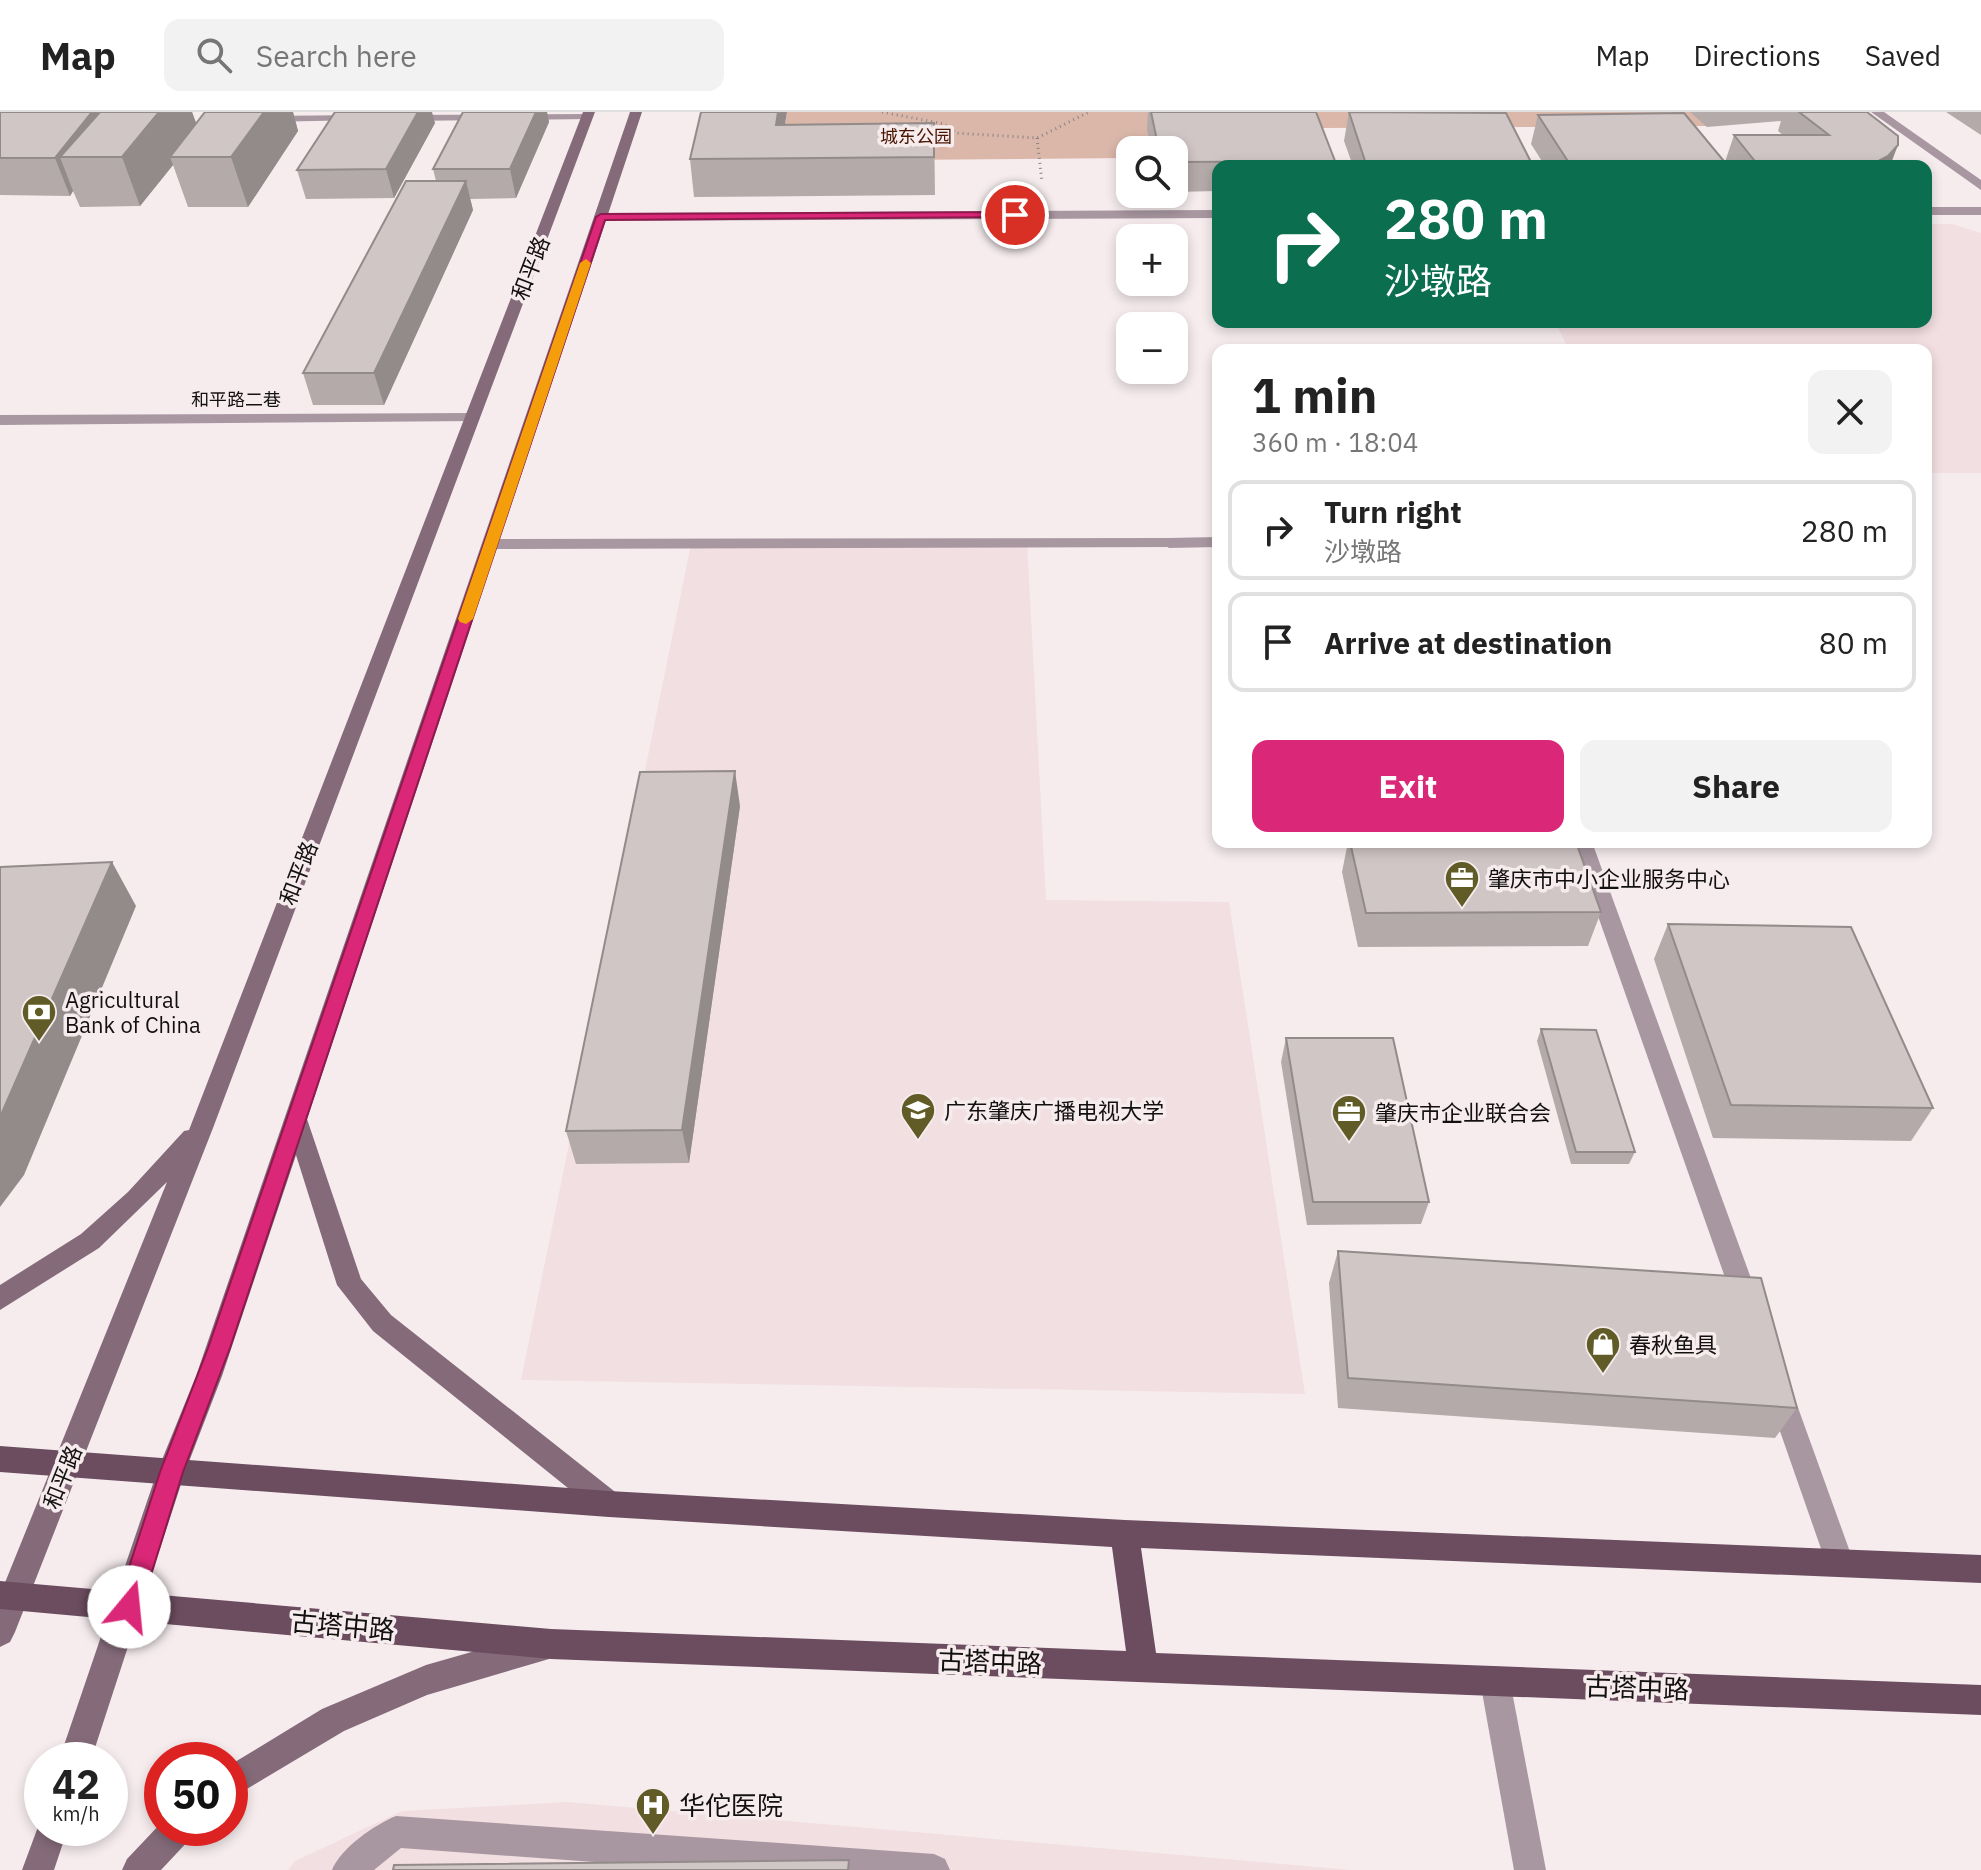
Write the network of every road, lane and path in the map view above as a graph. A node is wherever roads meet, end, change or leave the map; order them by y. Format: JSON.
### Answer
{"nodes":[{"id":1,"x":636,"y":112,"type":"edge"},
{"id":2,"x":882,"y":112,"type":"edge"},
{"id":3,"x":1089,"y":112,"type":"edge"},
{"id":4,"x":1877,"y":112,"type":"edge"},
{"id":5,"x":588,"y":115,"type":"edge"},
{"id":6,"x":380,"y":118,"type":"edge"},
{"id":7,"x":396,"y":118,"type":"edge"},
{"id":8,"x":252,"y":119,"type":"edge"},
{"id":9,"x":1981,"y":186,"type":"edge"},
{"id":10,"x":1932,"y":211,"type":"edge"},
{"id":11,"x":1981,"y":211,"type":"edge"},
{"id":12,"x":1212,"y":214,"type":"edge"},
{"id":13,"x":601,"y":217,"type":"junction"},
{"id":14,"x":472,"y":418,"type":"junction"},
{"id":15,"x":0,"y":420,"type":"edge"},
{"id":16,"x":1212,"y":542,"type":"edge"},
{"id":17,"x":491,"y":544,"type":"junction"},
{"id":18,"x":1584,"y":848,"type":"edge"},
{"id":19,"x":296,"y":1120,"type":"junction"},
{"id":20,"x":201,"y":1128,"type":"junction"},
{"id":21,"x":0,"y":1299,"type":"edge"},
{"id":22,"x":1754,"y":1323,"type":"edge"},
{"id":23,"x":1770,"y":1368,"type":"edge"},
{"id":24,"x":0,"y":1459,"type":"edge"},
{"id":25,"x":67,"y":1464,"type":"junction"},
{"id":26,"x":171,"y":1472,"type":"junction"},
{"id":27,"x":609,"y":1504,"type":"junction"},
{"id":28,"x":1125,"y":1534,"type":"junction"},
{"id":29,"x":1840,"y":1563,"type":"junction"},
{"id":30,"x":1981,"y":1569,"type":"edge"},
{"id":31,"x":6,"y":1595,"type":"edge"},
{"id":32,"x":129,"y":1607,"type":"junction"},
{"id":33,"x":0,"y":1632,"type":"edge"},
{"id":34,"x":551,"y":1644,"type":"junction"},
{"id":35,"x":1143,"y":1667,"type":"junction"},
{"id":36,"x":1495,"y":1681,"type":"junction"},
{"id":37,"x":1981,"y":1700,"type":"edge"},
{"id":38,"x":81,"y":1742,"type":"edge"},
{"id":39,"x":248,"y":1772,"type":"edge"},
{"id":40,"x":46,"y":1846,"type":"edge"},
{"id":41,"x":161,"y":1846,"type":"edge"},
{"id":42,"x":38,"y":1870,"type":"edge"},
{"id":43,"x":138,"y":1870,"type":"edge"},
{"id":44,"x":348,"y":1870,"type":"edge"},
{"id":45,"x":934,"y":1870,"type":"edge"},
{"id":46,"x":1530,"y":1870,"type":"edge"}],
"edges":[{"from":1,"to":13,"type":"main road"},
{"from":2,"to":3,"type":"path"},
{"from":4,"to":9,"type":"street"},
{"from":5,"to":7,"type":"street"},
{"from":5,"to":14,"type":"main road","name":"和平路"},
{"from":6,"to":8,"type":"street"},
{"from":10,"to":11,"type":"street"},
{"from":12,"to":13,"type":"street"},
{"from":13,"to":17,"type":"main road"},
{"from":14,"to":15,"type":"street","name":"和平路二巷"},
{"from":14,"to":20,"type":"main road","name":"和平路"},
{"from":16,"to":17,"type":"street"},
{"from":17,"to":19,"type":"main road"},
{"from":18,"to":22,"type":"street"},
{"from":19,"to":26,"type":"main road"},
{"from":19,"to":27,"type":"main road"},
{"from":20,"to":21,"type":"main road"},
{"from":20,"to":25,"type":"main road","name":"和平路"},
{"from":23,"to":29,"type":"street"},
{"from":24,"to":25,"type":"main road"},
{"from":25,"to":26,"type":"main road"},
{"from":25,"to":31,"type":"main road","name":"和平路"},
{"from":26,"to":27,"type":"main road"},
{"from":26,"to":32,"type":"main road"},
{"from":27,"to":28,"type":"main road"},
{"from":28,"to":29,"type":"main road"},
{"from":28,"to":35,"type":"main road"},
{"from":29,"to":30,"type":"main road"},
{"from":31,"to":32,"type":"main road","name":"古塔中路"},
{"from":31,"to":33,"type":"main road","name":"和平路"},
{"from":32,"to":34,"type":"main road","name":"古塔中路"},
{"from":32,"to":38,"type":"main road"},
{"from":34,"to":35,"type":"main road","name":"古塔中路"},
{"from":34,"to":39,"type":"main road"},
{"from":35,"to":36,"type":"main road","name":"古塔中路"},
{"from":36,"to":37,"type":"main road","name":"古塔中路"},
{"from":36,"to":46,"type":"street"},
{"from":40,"to":42,"type":"main road"},
{"from":41,"to":43,"type":"main road"},
{"from":44,"to":45,"type":"street"}]}
